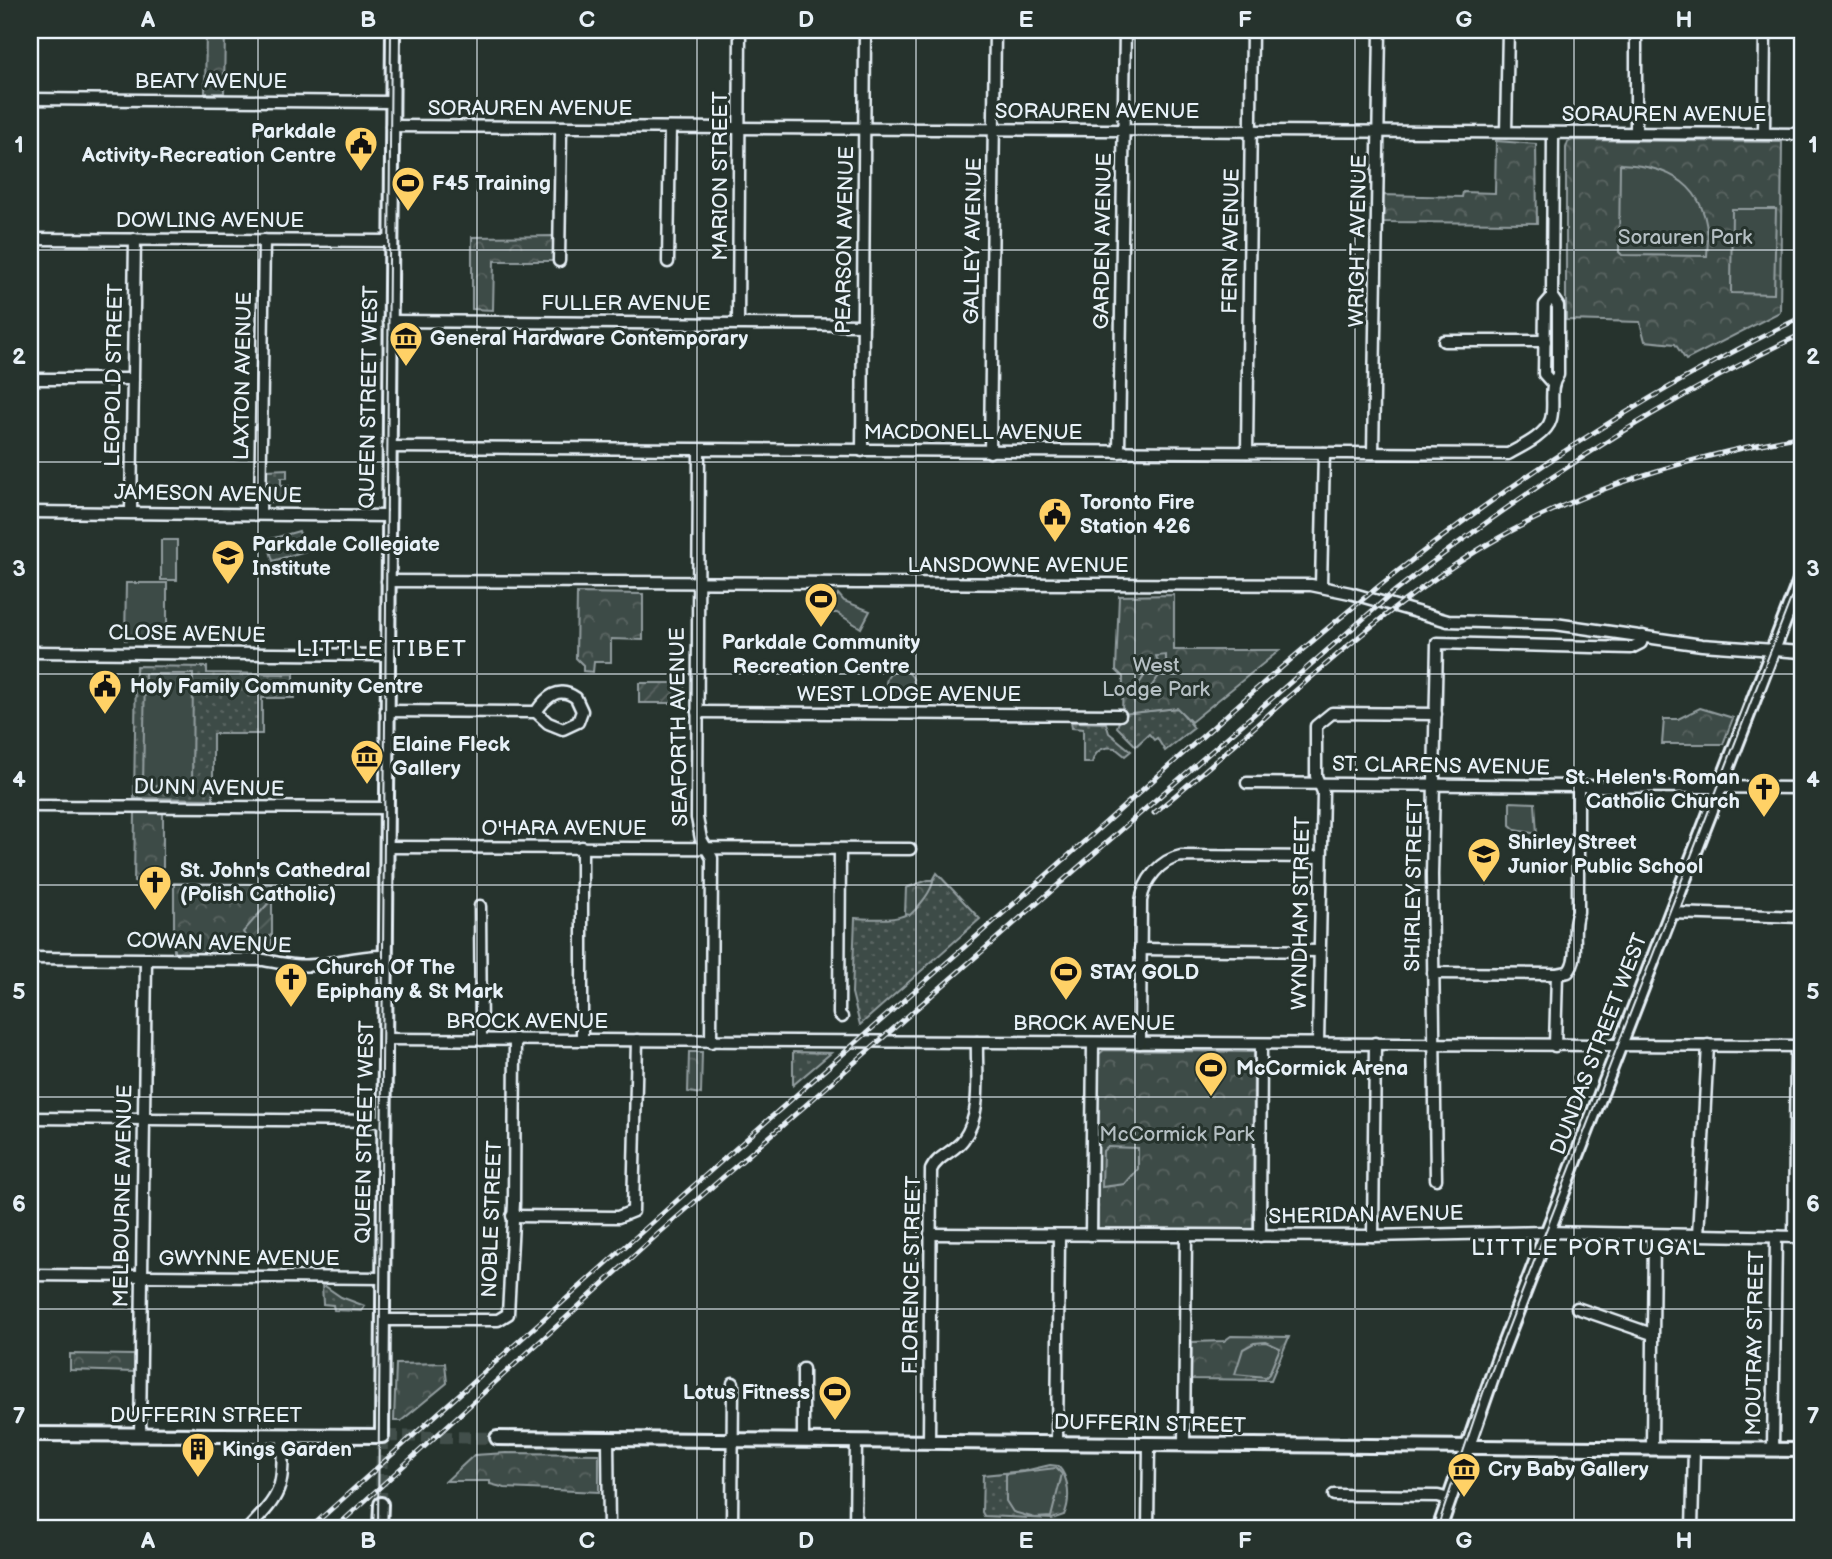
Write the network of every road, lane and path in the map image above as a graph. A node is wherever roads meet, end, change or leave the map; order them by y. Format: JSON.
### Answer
{"nodes":[{"id":1,"x":393,"y":30,"type":"edge"},
{"id":2,"x":740,"y":30,"type":"edge"},
{"id":3,"x":865,"y":30,"type":"edge"},
{"id":4,"x":995,"y":30,"type":"edge"},
{"id":5,"x":1125,"y":30,"type":"edge"},
{"id":6,"x":1252,"y":30,"type":"edge"},
{"id":7,"x":1380,"y":30,"type":"edge"},
{"id":8,"x":1508,"y":30,"type":"edge"},
{"id":9,"x":1636,"y":30,"type":"edge"},
{"id":10,"x":1765,"y":30,"type":"edge"},
{"id":11,"x":30,"y":99,"type":"edge"},
{"id":12,"x":392,"y":102,"type":"junction"},
{"id":13,"x":391,"y":126,"type":"junction"},
{"id":14,"x":561,"y":128,"type":"junction"},
{"id":15,"x":670,"y":128,"type":"junction"},
{"id":16,"x":739,"y":128,"type":"junction"},
{"id":17,"x":864,"y":129,"type":"junction"},
{"id":18,"x":1125,"y":129,"type":"junction"},
{"id":19,"x":994,"y":130,"type":"junction"},
{"id":20,"x":1251,"y":131,"type":"junction"},
{"id":21,"x":1379,"y":132,"type":"junction"},
{"id":22,"x":1506,"y":132,"type":"junction"},
{"id":23,"x":1553,"y":132,"type":"junction"},
{"id":24,"x":1636,"y":133,"type":"junction"},
{"id":25,"x":1763,"y":133,"type":"junction"},
{"id":26,"x":1802,"y":134,"type":"edge"},
{"id":27,"x":30,"y":239,"type":"edge"},
{"id":28,"x":135,"y":239,"type":"junction"},
{"id":29,"x":264,"y":240,"type":"junction"},
{"id":30,"x":391,"y":241,"type":"junction"},
{"id":31,"x":559,"y":261,"type":"dead end"},
{"id":32,"x":668,"y":262,"type":"dead end"},
{"id":33,"x":1552,"y":297,"type":"junction"},
{"id":34,"x":389,"y":321,"type":"junction"},
{"id":35,"x":737,"y":323,"type":"junction"},
{"id":36,"x":863,"y":325,"type":"junction"},
{"id":37,"x":1444,"y":341,"type":"dead end"},
{"id":38,"x":1545,"y":341,"type":"junction"},
{"id":39,"x":30,"y":379,"type":"edge"},
{"id":40,"x":133,"y":379,"type":"junction"},
{"id":41,"x":1552,"y":383,"type":"junction"},
{"id":42,"x":388,"y":447,"type":"junction"},
{"id":43,"x":699,"y":450,"type":"junction"},
{"id":44,"x":862,"y":451,"type":"junction"},
{"id":45,"x":990,"y":452,"type":"junction"},
{"id":46,"x":1119,"y":452,"type":"junction"},
{"id":47,"x":1247,"y":452,"type":"junction"},
{"id":48,"x":1324,"y":453,"type":"junction"},
{"id":49,"x":1373,"y":453,"type":"junction"},
{"id":50,"x":30,"y":512,"type":"edge"},
{"id":51,"x":131,"y":512,"type":"junction"},
{"id":52,"x":260,"y":513,"type":"junction"},
{"id":53,"x":387,"y":516,"type":"junction"},
{"id":54,"x":1802,"y":575,"type":"edge"},
{"id":55,"x":387,"y":581,"type":"junction"},
{"id":56,"x":698,"y":582,"type":"junction"},
{"id":57,"x":1321,"y":586,"type":"junction"},
{"id":58,"x":1643,"y":636,"type":"junction"},
{"id":59,"x":1773,"y":650,"type":"junction"},
{"id":60,"x":30,"y":652,"type":"edge"},
{"id":61,"x":1802,"y":652,"type":"edge"},
{"id":62,"x":386,"y":655,"type":"junction"},
{"id":63,"x":386,"y":711,"type":"junction"},
{"id":64,"x":536,"y":712,"type":"junction"},
{"id":65,"x":697,"y":712,"type":"junction"},
{"id":66,"x":1436,"y":714,"type":"junction"},
{"id":67,"x":1120,"y":715,"type":"dead end"},
{"id":68,"x":1247,"y":783,"type":"dead end"},
{"id":69,"x":1320,"y":784,"type":"junction"},
{"id":70,"x":1435,"y":785,"type":"junction"},
{"id":71,"x":1578,"y":787,"type":"junction"},
{"id":72,"x":1719,"y":787,"type":"junction"},
{"id":73,"x":1802,"y":788,"type":"edge"},
{"id":74,"x":30,"y":806,"type":"edge"},
{"id":75,"x":387,"y":808,"type":"junction"},
{"id":76,"x":386,"y":847,"type":"junction"},
{"id":77,"x":582,"y":847,"type":"junction"},
{"id":78,"x":706,"y":848,"type":"junction"},
{"id":79,"x":910,"y":849,"type":"dead end"},
{"id":80,"x":840,"y":850,"type":"junction"},
{"id":81,"x":1321,"y":857,"type":"junction"},
{"id":82,"x":480,"y":906,"type":"dead end"},
{"id":83,"x":1670,"y":913,"type":"junction"},
{"id":84,"x":1802,"y":917,"type":"edge"},
{"id":85,"x":1140,"y":949,"type":"junction"},
{"id":86,"x":1319,"y":951,"type":"junction"},
{"id":87,"x":386,"y":956,"type":"junction"},
{"id":88,"x":30,"y":958,"type":"edge"},
{"id":89,"x":146,"y":959,"type":"junction"},
{"id":90,"x":1433,"y":973,"type":"junction"},
{"id":91,"x":1557,"y":974,"type":"junction"},
{"id":92,"x":842,"y":1017,"type":"dead end"},
{"id":93,"x":385,"y":1039,"type":"junction"},
{"id":94,"x":515,"y":1039,"type":"junction"},
{"id":95,"x":481,"y":1040,"type":"junction"},
{"id":96,"x":582,"y":1040,"type":"junction"},
{"id":97,"x":637,"y":1041,"type":"junction"},
{"id":98,"x":711,"y":1042,"type":"junction"},
{"id":99,"x":977,"y":1042,"type":"junction"},
{"id":100,"x":1093,"y":1043,"type":"junction"},
{"id":101,"x":1140,"y":1043,"type":"junction"},
{"id":102,"x":1318,"y":1043,"type":"junction"},
{"id":103,"x":1375,"y":1043,"type":"junction"},
{"id":104,"x":1435,"y":1043,"type":"junction"},
{"id":105,"x":1261,"y":1044,"type":"junction"},
{"id":106,"x":1708,"y":1045,"type":"junction"},
{"id":107,"x":1555,"y":1046,"type":"junction"},
{"id":108,"x":1619,"y":1046,"type":"junction"},
{"id":109,"x":1799,"y":1046,"type":"edge"},
{"id":110,"x":30,"y":1118,"type":"edge"},
{"id":111,"x":143,"y":1119,"type":"junction"},
{"id":112,"x":385,"y":1121,"type":"junction"},
{"id":113,"x":1436,"y":1179,"type":"dead end"},
{"id":114,"x":512,"y":1216,"type":"junction"},
{"id":115,"x":1547,"y":1233,"type":"junction"},
{"id":116,"x":930,"y":1234,"type":"junction"},
{"id":117,"x":1654,"y":1235,"type":"junction"},
{"id":118,"x":1059,"y":1236,"type":"junction"},
{"id":119,"x":1091,"y":1236,"type":"junction"},
{"id":120,"x":1260,"y":1236,"type":"junction"},
{"id":121,"x":1373,"y":1236,"type":"junction"},
{"id":122,"x":1698,"y":1236,"type":"junction"},
{"id":123,"x":1185,"y":1237,"type":"junction"},
{"id":124,"x":1776,"y":1237,"type":"junction"},
{"id":125,"x":1798,"y":1237,"type":"edge"},
{"id":126,"x":30,"y":1275,"type":"edge"},
{"id":127,"x":142,"y":1276,"type":"junction"},
{"id":128,"x":383,"y":1278,"type":"junction"},
{"id":129,"x":1577,"y":1308,"type":"dead end"},
{"id":130,"x":383,"y":1320,"type":"junction"},
{"id":131,"x":1652,"y":1334,"type":"junction"},
{"id":132,"x":803,"y":1369,"type":"dead end"},
{"id":133,"x":733,"y":1383,"type":"dead end"},
{"id":134,"x":30,"y":1434,"type":"edge"},
{"id":135,"x":140,"y":1434,"type":"junction"},
{"id":136,"x":283,"y":1435,"type":"junction"},
{"id":137,"x":382,"y":1436,"type":"joint"},
{"id":138,"x":497,"y":1438,"type":"tunnel mouth"},
{"id":139,"x":608,"y":1439,"type":"junction"},
{"id":140,"x":733,"y":1439,"type":"junction"},
{"id":141,"x":803,"y":1440,"type":"junction"},
{"id":142,"x":856,"y":1441,"type":"junction"},
{"id":143,"x":929,"y":1441,"type":"junction"},
{"id":144,"x":1057,"y":1442,"type":"junction"},
{"id":145,"x":1149,"y":1444,"type":"junction"},
{"id":146,"x":1184,"y":1444,"type":"junction"},
{"id":147,"x":1466,"y":1446,"type":"junction"},
{"id":148,"x":1652,"y":1448,"type":"junction"},
{"id":149,"x":1694,"y":1449,"type":"junction"},
{"id":150,"x":1773,"y":1450,"type":"junction"},
{"id":151,"x":1802,"y":1450,"type":"edge"},
{"id":152,"x":1334,"y":1495,"type":"dead end"},
{"id":153,"x":1449,"y":1499,"type":"junction"},
{"id":154,"x":380,"y":1504,"type":"tunnel mouth"},
{"id":155,"x":248,"y":1529,"type":"edge"},
{"id":156,"x":380,"y":1529,"type":"edge"},
{"id":157,"x":609,"y":1529,"type":"edge"},
{"id":158,"x":732,"y":1529,"type":"edge"},
{"id":159,"x":855,"y":1529,"type":"edge"},
{"id":160,"x":1148,"y":1529,"type":"edge"},
{"id":161,"x":1439,"y":1529,"type":"edge"},
{"id":162,"x":1692,"y":1529,"type":"edge"}],
"edges":[{"from":1,"to":12,"type":"main road","name":"QUEEN STREET WEST"},
{"from":2,"to":16,"type":"street","name":"MARION STREET"},
{"from":3,"to":17,"type":"street","name":"PEARSON AVENUE"},
{"from":4,"to":19,"type":"street","name":"GALLEY AVENUE"},
{"from":5,"to":18,"type":"street","name":"GARDEN AVENUE"},
{"from":6,"to":20,"type":"street","name":"FERN AVENUE"},
{"from":7,"to":21,"type":"street","name":"WRIGHT AVENUE"},
{"from":8,"to":22,"type":"street"},
{"from":9,"to":24,"type":"street"},
{"from":10,"to":25,"type":"street"},
{"from":11,"to":12,"type":"street","name":"BEATY AVENUE"},
{"from":12,"to":13,"type":"main road","name":"QUEEN STREET WEST"},
{"from":13,"to":14,"type":"street","name":"SORAUREN AVENUE"},
{"from":13,"to":30,"type":"main road","name":"QUEEN STREET WEST"},
{"from":14,"to":15,"type":"street","name":"SORAUREN AVENUE"},
{"from":14,"to":31,"type":"street"},
{"from":15,"to":16,"type":"street","name":"SORAUREN AVENUE"},
{"from":15,"to":32,"type":"street"},
{"from":16,"to":17,"type":"street","name":"SORAUREN AVENUE"},
{"from":16,"to":35,"type":"street","name":"MARION STREET"},
{"from":17,"to":19,"type":"street","name":"SORAUREN AVENUE"},
{"from":17,"to":36,"type":"street","name":"PEARSON AVENUE"},
{"from":18,"to":19,"type":"street","name":"SORAUREN AVENUE"},
{"from":18,"to":20,"type":"street","name":"SORAUREN AVENUE"},
{"from":18,"to":46,"type":"street","name":"GARDEN AVENUE"},
{"from":19,"to":45,"type":"street","name":"GALLEY AVENUE"},
{"from":20,"to":21,"type":"street","name":"SORAUREN AVENUE"},
{"from":20,"to":47,"type":"street","name":"FERN AVENUE"},
{"from":21,"to":22,"type":"street","name":"SORAUREN AVENUE"},
{"from":21,"to":49,"type":"street","name":"WRIGHT AVENUE"},
{"from":22,"to":23,"type":"street","name":"SORAUREN AVENUE"},
{"from":23,"to":24,"type":"street","name":"SORAUREN AVENUE"},
{"from":23,"to":33,"type":"street"},
{"from":24,"to":25,"type":"street","name":"SORAUREN AVENUE"},
{"from":25,"to":26,"type":"street","name":"SORAUREN AVENUE"},
{"from":27,"to":28,"type":"street","name":"DOWLING AVENUE"},
{"from":28,"to":29,"type":"street","name":"DOWLING AVENUE"},
{"from":28,"to":40,"type":"street","name":"LEOPOLD STREET"},
{"from":29,"to":30,"type":"street","name":"DOWLING AVENUE"},
{"from":29,"to":52,"type":"street","name":"LAXTON AVENUE"},
{"from":30,"to":34,"type":"main road","name":"QUEEN STREET WEST"},
{"from":33,"to":38,"type":"street"},
{"from":33,"to":41,"type":"street"},
{"from":34,"to":35,"type":"street","name":"FULLER AVENUE"},
{"from":34,"to":42,"type":"main road","name":"QUEEN STREET WEST"},
{"from":35,"to":36,"type":"street","name":"FULLER AVENUE"},
{"from":36,"to":44,"type":"street","name":"PEARSON AVENUE"},
{"from":37,"to":38,"type":"street"},
{"from":38,"to":41,"type":"street"},
{"from":39,"to":40,"type":"street"},
{"from":40,"to":51,"type":"street","name":"LEOPOLD STREET"},
{"from":41,"to":49,"type":"street","name":"MACDONELL AVENUE"},
{"from":42,"to":43,"type":"street","name":"MACDONELL AVENUE"},
{"from":42,"to":53,"type":"main road","name":"QUEEN STREET WEST"},
{"from":43,"to":44,"type":"street","name":"MACDONELL AVENUE"},
{"from":43,"to":56,"type":"street","name":"SEAFORTH AVENUE"},
{"from":44,"to":45,"type":"street","name":"MACDONELL AVENUE"},
{"from":45,"to":46,"type":"street","name":"MACDONELL AVENUE"},
{"from":46,"to":47,"type":"street","name":"MACDONELL AVENUE"},
{"from":47,"to":48,"type":"street","name":"MACDONELL AVENUE"},
{"from":48,"to":49,"type":"street","name":"MACDONELL AVENUE"},
{"from":48,"to":57,"type":"street"},
{"from":50,"to":51,"type":"street","name":"JAMESON AVENUE"},
{"from":51,"to":52,"type":"street","name":"JAMESON AVENUE"},
{"from":52,"to":53,"type":"street","name":"JAMESON AVENUE"},
{"from":53,"to":55,"type":"main road","name":"QUEEN STREET WEST"},
{"from":54,"to":59,"type":"main road","name":"DUNDAS STREET WEST"},
{"from":55,"to":56,"type":"street","name":"LANSDOWNE AVENUE"},
{"from":55,"to":62,"type":"main road","name":"QUEEN STREET WEST"},
{"from":56,"to":57,"type":"street","name":"LANSDOWNE AVENUE"},
{"from":56,"to":65,"type":"street","name":"SEAFORTH AVENUE"},
{"from":57,"to":58,"type":"street","name":"LANSDOWNE AVENUE"},
{"from":58,"to":59,"type":"street","name":"LANSDOWNE AVENUE"},
{"from":58,"to":66,"type":"street","name":"SHIRLEY STREET"},
{"from":59,"to":61,"type":"street","name":"LANSDOWNE AVENUE"},
{"from":59,"to":72,"type":"main road","name":"DUNDAS STREET WEST"},
{"from":60,"to":62,"type":"street","name":"CLOSE AVENUE"},
{"from":62,"to":63,"type":"main road","name":"QUEEN STREET WEST"},
{"from":63,"to":64,"type":"street"},
{"from":63,"to":75,"type":"main road","name":"QUEEN STREET WEST"},
{"from":64,"to":64,"type":"street"},
{"from":65,"to":67,"type":"street","name":"WEST LODGE AVENUE"},
{"from":65,"to":78,"type":"street","name":"SEAFORTH AVENUE"},
{"from":66,"to":69,"type":"street","name":"WYNDHAM STREET"},
{"from":66,"to":70,"type":"street","name":"SHIRLEY STREET"},
{"from":68,"to":69,"type":"street","name":"ST. CLARENS AVENUE"},
{"from":69,"to":70,"type":"street","name":"ST. CLARENS AVENUE"},
{"from":69,"to":81,"type":"street","name":"WYNDHAM STREET"},
{"from":70,"to":71,"type":"street","name":"ST. CLARENS AVENUE"},
{"from":70,"to":90,"type":"street","name":"SHIRLEY STREET"},
{"from":71,"to":72,"type":"street","name":"ST. CLARENS AVENUE"},
{"from":71,"to":91,"type":"street"},
{"from":72,"to":73,"type":"street","name":"ST. CLARENS AVENUE"},
{"from":72,"to":83,"type":"main road","name":"DUNDAS STREET WEST"},
{"from":74,"to":75,"type":"street","name":"DUNN AVENUE"},
{"from":75,"to":76,"type":"main road","name":"QUEEN STREET WEST"},
{"from":76,"to":77,"type":"street","name":"O'HARA AVENUE"},
{"from":76,"to":87,"type":"main road","name":"QUEEN STREET WEST"},
{"from":77,"to":78,"type":"street","name":"O'HARA AVENUE"},
{"from":77,"to":96,"type":"street"},
{"from":78,"to":80,"type":"street","name":"O'HARA AVENUE"},
{"from":78,"to":98,"type":"street","name":"SEAFORTH AVENUE"},
{"from":79,"to":80,"type":"street","name":"O'HARA AVENUE"},
{"from":80,"to":92,"type":"street"},
{"from":81,"to":85,"type":"street"},
{"from":81,"to":86,"type":"street","name":"WYNDHAM STREET"},
{"from":82,"to":95,"type":"street"},
{"from":83,"to":84,"type":"street"},
{"from":83,"to":108,"type":"main road","name":"DUNDAS STREET WEST"},
{"from":85,"to":86,"type":"street"},
{"from":85,"to":101,"type":"street"},
{"from":86,"to":102,"type":"street","name":"WYNDHAM STREET"},
{"from":87,"to":89,"type":"street","name":"COWAN AVENUE"},
{"from":87,"to":93,"type":"main road","name":"QUEEN STREET WEST"},
{"from":88,"to":89,"type":"street","name":"COWAN AVENUE"},
{"from":89,"to":111,"type":"street","name":"MELBOURNE AVENUE"},
{"from":90,"to":91,"type":"street"},
{"from":90,"to":104,"type":"street","name":"SHIRLEY STREET"},
{"from":91,"to":107,"type":"street"},
{"from":93,"to":95,"type":"street","name":"BROCK AVENUE"},
{"from":93,"to":112,"type":"main road","name":"QUEEN STREET WEST"},
{"from":94,"to":95,"type":"street","name":"BROCK AVENUE"},
{"from":94,"to":96,"type":"street","name":"BROCK AVENUE"},
{"from":94,"to":114,"type":"street","name":"NOBLE STREET"},
{"from":96,"to":97,"type":"street","name":"BROCK AVENUE"},
{"from":97,"to":98,"type":"street","name":"BROCK AVENUE"},
{"from":97,"to":114,"type":"street"},
{"from":98,"to":99,"type":"street","name":"BROCK AVENUE"},
{"from":99,"to":100,"type":"street","name":"BROCK AVENUE"},
{"from":99,"to":116,"type":"street","name":"FLORENCE STREET"},
{"from":100,"to":101,"type":"street","name":"BROCK AVENUE"},
{"from":100,"to":119,"type":"street"},
{"from":101,"to":105,"type":"street","name":"BROCK AVENUE"},
{"from":102,"to":103,"type":"street","name":"BROCK AVENUE"},
{"from":102,"to":105,"type":"street","name":"BROCK AVENUE"},
{"from":103,"to":104,"type":"street","name":"BROCK AVENUE"},
{"from":103,"to":121,"type":"street"},
{"from":104,"to":107,"type":"street","name":"BROCK AVENUE"},
{"from":104,"to":113,"type":"street","name":"SHIRLEY STREET"},
{"from":105,"to":120,"type":"street"},
{"from":106,"to":108,"type":"street","name":"BROCK AVENUE"},
{"from":106,"to":109,"type":"street","name":"BROCK AVENUE"},
{"from":106,"to":122,"type":"street"},
{"from":107,"to":108,"type":"street","name":"BROCK AVENUE"},
{"from":108,"to":115,"type":"main road","name":"DUNDAS STREET WEST"},
{"from":109,"to":125,"type":"street","name":"MOUTRAY STREET"},
{"from":110,"to":111,"type":"street"},
{"from":111,"to":112,"type":"street"},
{"from":111,"to":127,"type":"street","name":"MELBOURNE AVENUE"},
{"from":112,"to":128,"type":"main road","name":"QUEEN STREET WEST"},
{"from":114,"to":130,"type":"street","name":"NOBLE STREET"},
{"from":115,"to":117,"type":"street","name":"SHERIDAN AVENUE"},
{"from":115,"to":121,"type":"street","name":"SHERIDAN AVENUE"},
{"from":115,"to":147,"type":"main road","name":"DUNDAS STREET WEST"},
{"from":116,"to":118,"type":"street","name":"SHERIDAN AVENUE"},
{"from":116,"to":143,"type":"street","name":"FLORENCE STREET"},
{"from":117,"to":122,"type":"street","name":"SHERIDAN AVENUE"},
{"from":117,"to":131,"type":"street"},
{"from":118,"to":119,"type":"street","name":"SHERIDAN AVENUE"},
{"from":118,"to":144,"type":"street"},
{"from":119,"to":123,"type":"street","name":"SHERIDAN AVENUE"},
{"from":120,"to":121,"type":"street","name":"SHERIDAN AVENUE"},
{"from":120,"to":123,"type":"street","name":"SHERIDAN AVENUE"},
{"from":122,"to":124,"type":"street","name":"SHERIDAN AVENUE"},
{"from":123,"to":146,"type":"street"},
{"from":124,"to":125,"type":"street","name":"SHERIDAN AVENUE"},
{"from":124,"to":150,"type":"street","name":"MOUTRAY STREET"},
{"from":126,"to":127,"type":"street","name":"GWYNNE AVENUE"},
{"from":127,"to":128,"type":"street","name":"GWYNNE AVENUE"},
{"from":127,"to":135,"type":"street","name":"MELBOURNE AVENUE"},
{"from":128,"to":130,"type":"main road","name":"QUEEN STREET WEST"},
{"from":129,"to":131,"type":"street"},
{"from":130,"to":137,"type":"main road","name":"QUEEN STREET WEST"},
{"from":131,"to":148,"type":"street"},
{"from":132,"to":141,"type":"street"},
{"from":133,"to":140,"type":"street"},
{"from":134,"to":135,"type":"main road","name":"DUFFERIN STREET"},
{"from":135,"to":136,"type":"main road","name":"DUFFERIN STREET"},
{"from":136,"to":137,"type":"main road","name":"DUFFERIN STREET"},
{"from":136,"to":155,"type":"street"},
{"from":138,"to":139,"type":"main road","name":"DUFFERIN STREET"},
{"from":139,"to":140,"type":"main road","name":"DUFFERIN STREET"},
{"from":139,"to":157,"type":"street"},
{"from":140,"to":141,"type":"main road","name":"DUFFERIN STREET"},
{"from":140,"to":158,"type":"street"},
{"from":141,"to":142,"type":"main road","name":"DUFFERIN STREET"},
{"from":142,"to":143,"type":"main road","name":"DUFFERIN STREET"},
{"from":142,"to":159,"type":"street"},
{"from":143,"to":144,"type":"main road","name":"DUFFERIN STREET"},
{"from":144,"to":145,"type":"main road","name":"DUFFERIN STREET"},
{"from":145,"to":146,"type":"main road","name":"DUFFERIN STREET"},
{"from":145,"to":160,"type":"street"},
{"from":146,"to":147,"type":"main road","name":"DUFFERIN STREET"},
{"from":147,"to":148,"type":"main road","name":"DUFFERIN STREET"},
{"from":147,"to":153,"type":"main road","name":"DUNDAS STREET WEST"},
{"from":148,"to":149,"type":"main road","name":"DUFFERIN STREET"},
{"from":149,"to":150,"type":"main road","name":"DUFFERIN STREET"},
{"from":149,"to":162,"type":"street"},
{"from":150,"to":151,"type":"main road","name":"DUFFERIN STREET"},
{"from":152,"to":153,"type":"street"},
{"from":153,"to":161,"type":"main road","name":"DUNDAS STREET WEST"},
{"from":154,"to":156,"type":"main road"}]}
